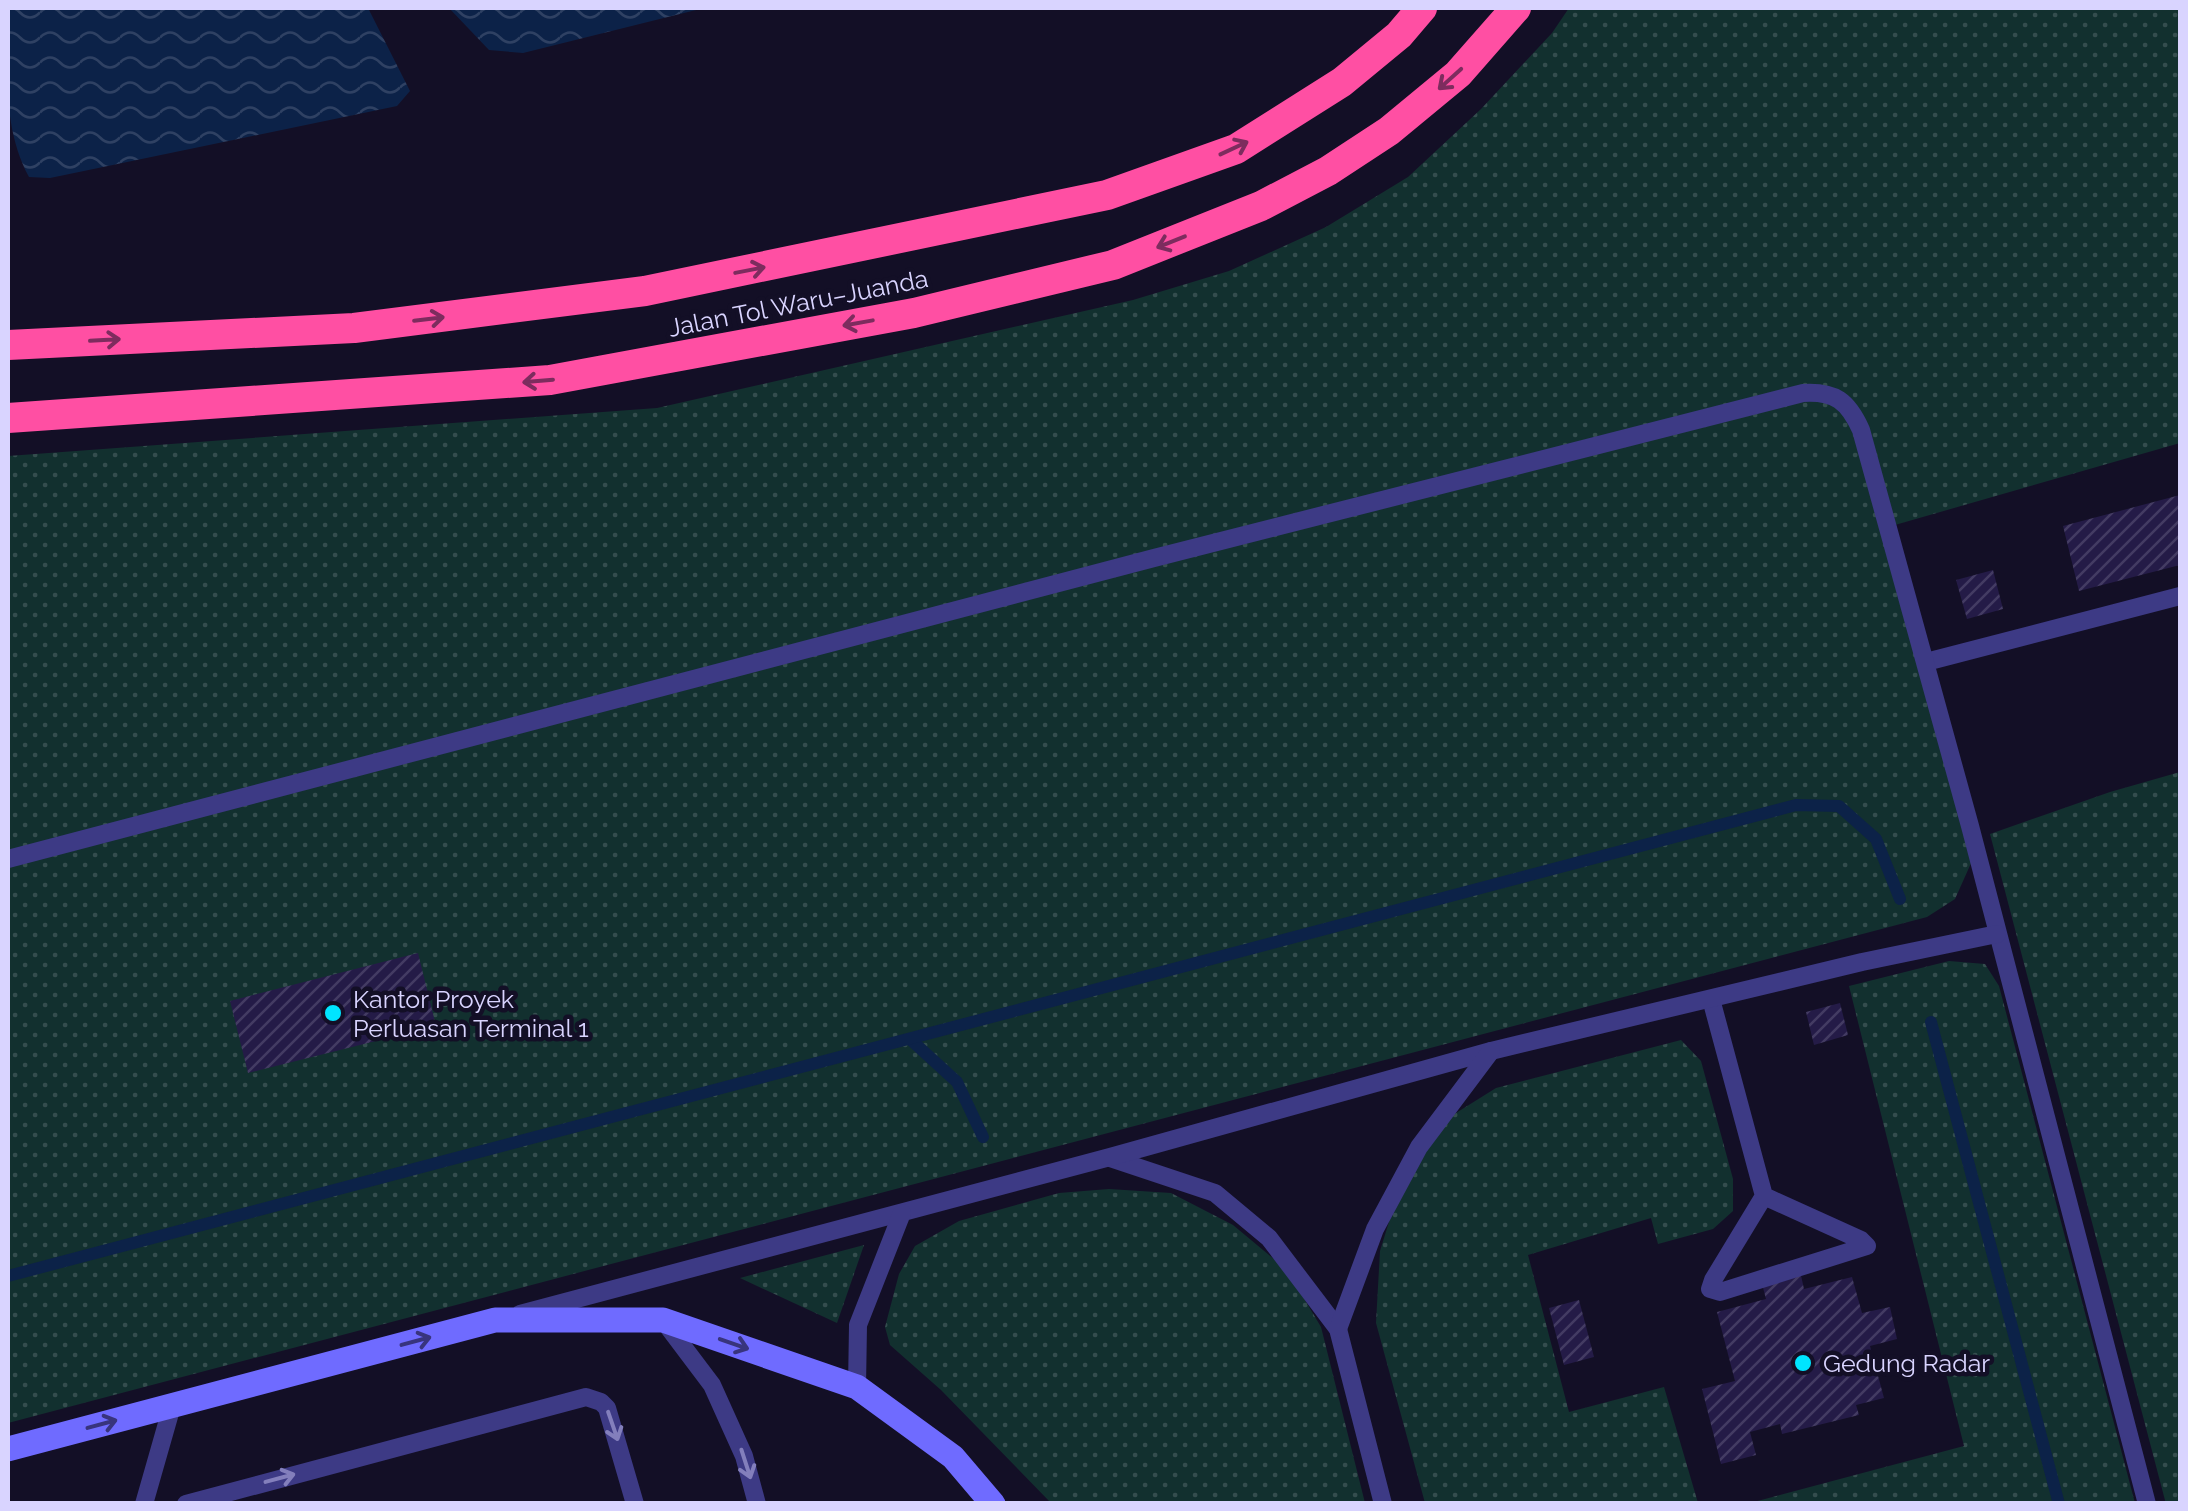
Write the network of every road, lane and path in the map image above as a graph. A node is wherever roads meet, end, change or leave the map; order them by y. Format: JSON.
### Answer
{"nodes":[{"id":1,"x":1422,"y":8,"type":"edge"},
{"id":2,"x":1516,"y":8,"type":"edge"},
{"id":3,"x":8,"y":345,"type":"edge"},
{"id":4,"x":8,"y":418,"type":"edge"},
{"id":5,"x":2180,"y":596,"type":"edge"},
{"id":6,"x":1926,"y":662,"type":"junction"},
{"id":7,"x":8,"y":859,"type":"edge"},
{"id":8,"x":1997,"y":934,"type":"junction"},
{"id":9,"x":1711,"y":1000,"type":"junction"},
{"id":10,"x":1491,"y":1051,"type":"junction"},
{"id":11,"x":1110,"y":1158,"type":"junction"},
{"id":12,"x":1764,"y":1196,"type":"junction"},
{"id":13,"x":902,"y":1212,"type":"junction"},
{"id":14,"x":495,"y":1320,"type":"junction"},
{"id":15,"x":663,"y":1320,"type":"junction"},
{"id":16,"x":1338,"y":1329,"type":"junction"},
{"id":17,"x":857,"y":1387,"type":"junction"},
{"id":18,"x":172,"y":1406,"type":"junction"},
{"id":19,"x":8,"y":1449,"type":"edge"},
{"id":20,"x":144,"y":1504,"type":"edge"},
{"id":21,"x":186,"y":1504,"type":"edge"},
{"id":22,"x":635,"y":1504,"type":"edge"},
{"id":23,"x":757,"y":1504,"type":"edge"},
{"id":24,"x":993,"y":1504,"type":"edge"},
{"id":25,"x":1383,"y":1504,"type":"edge"},
{"id":26,"x":2147,"y":1504,"type":"edge"}],
"edges":[{"from":3,"to":1,"type":"highway","name":"Jalan Tol Waru–Juanda","one_way":true},
{"from":2,"to":4,"type":"highway","name":"Jalan Tol Waru–Juanda","one_way":true},
{"from":5,"to":6,"type":"lane"},
{"from":6,"to":7,"type":"lane"},
{"from":6,"to":8,"type":"lane"},
{"from":8,"to":9,"type":"lane"},
{"from":8,"to":26,"type":"lane"},
{"from":9,"to":10,"type":"lane"},
{"from":9,"to":12,"type":"lane"},
{"from":10,"to":11,"type":"lane"},
{"from":10,"to":16,"type":"lane"},
{"from":11,"to":13,"type":"lane"},
{"from":11,"to":16,"type":"lane"},
{"from":12,"to":12,"type":"lane"},
{"from":13,"to":14,"type":"lane"},
{"from":13,"to":17,"type":"lane"},
{"from":14,"to":15,"type":"street"},
{"from":18,"to":14,"type":"street","one_way":true},
{"from":15,"to":17,"type":"street","one_way":true},
{"from":15,"to":23,"type":"lane","one_way":true},
{"from":16,"to":25,"type":"lane"},
{"from":17,"to":24,"type":"street"},
{"from":19,"to":18,"type":"street","one_way":true},
{"from":18,"to":20,"type":"lane"},
{"from":21,"to":22,"type":"lane","one_way":true}]}
